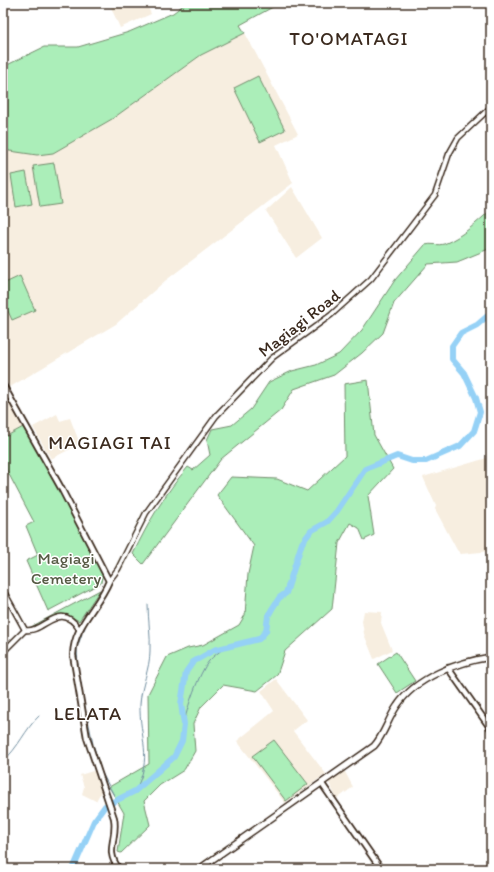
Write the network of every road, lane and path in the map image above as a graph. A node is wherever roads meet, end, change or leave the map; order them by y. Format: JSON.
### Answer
{"nodes":[{"id":1,"x":491,"y":107,"type":"edge"},
{"id":2,"x":3,"y":385,"type":"edge"},
{"id":3,"x":109,"y":581,"type":"junction"},
{"id":4,"x":3,"y":590,"type":"edge"},
{"id":5,"x":79,"y":629,"type":"junction"},
{"id":6,"x":25,"y":630,"type":"junction"},
{"id":7,"x":3,"y":652,"type":"edge"},
{"id":8,"x":491,"y":657,"type":"edge"},
{"id":9,"x":448,"y":668,"type":"junction"},
{"id":10,"x":491,"y":729,"type":"edge"},
{"id":11,"x":322,"y":784,"type":"junction"},
{"id":12,"x":119,"y":869,"type":"edge"},
{"id":13,"x":199,"y":869,"type":"edge"},
{"id":14,"x":381,"y":869,"type":"edge"}],
"edges":[{"from":1,"to":3,"type":"street","name":"Magiagi Road"},
{"from":2,"to":3,"type":"main road"},
{"from":3,"to":5,"type":"main road"},
{"from":4,"to":6,"type":"street"},
{"from":5,"to":6,"type":"street"},
{"from":5,"to":12,"type":"main road"},
{"from":6,"to":7,"type":"street"},
{"from":8,"to":9,"type":"main road"},
{"from":9,"to":10,"type":"main road"},
{"from":9,"to":11,"type":"main road"},
{"from":11,"to":13,"type":"main road"},
{"from":11,"to":14,"type":"main road"}]}
